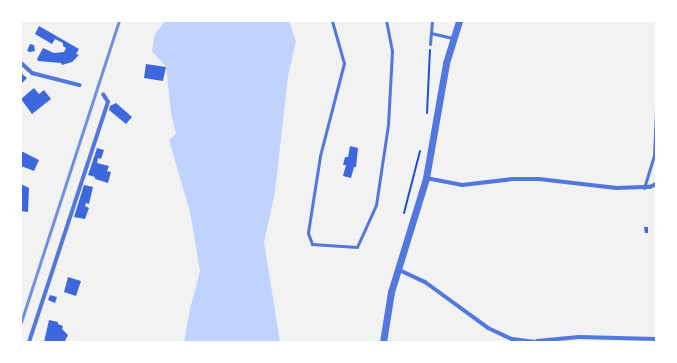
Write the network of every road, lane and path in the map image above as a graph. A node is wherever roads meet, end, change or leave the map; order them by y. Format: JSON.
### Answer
{"nodes":[{"id":1,"x":332,"y":21,"type":"edge"},
{"id":2,"x":386,"y":21,"type":"edge"},
{"id":3,"x":432,"y":21,"type":"edge"},
{"id":4,"x":459,"y":21,"type":"edge"},
{"id":5,"x":430,"y":33,"type":"junction"},
{"id":6,"x":453,"y":38,"type":"junction"},
{"id":7,"x":430,"y":44,"type":"joint"},
{"id":8,"x":21,"y":63,"type":"edge"},
{"id":9,"x":79,"y":85,"type":"dead end"},
{"id":10,"x":103,"y":94,"type":"dead end"},
{"id":11,"x":656,"y":111,"type":"edge"},
{"id":12,"x":426,"y":121,"type":"dead end"},
{"id":13,"x":420,"y":150,"type":"dead end"},
{"id":14,"x":426,"y":178,"type":"junction"},
{"id":15,"x":656,"y":184,"type":"edge"},
{"id":16,"x":644,"y":188,"type":"junction"},
{"id":17,"x":403,"y":217,"type":"dead end"},
{"id":18,"x":396,"y":269,"type":"junction"},
{"id":19,"x":656,"y":339,"type":"edge"},
{"id":20,"x":29,"y":342,"type":"edge"},
{"id":21,"x":383,"y":342,"type":"edge"},
{"id":22,"x":537,"y":342,"type":"edge"}],
"edges":[{"from":1,"to":2,"type":"lane"},
{"from":3,"to":5,"type":"lane"},
{"from":4,"to":6,"type":"street"},
{"from":5,"to":6,"type":"lane"},
{"from":5,"to":7,"type":"lane"},
{"from":6,"to":14,"type":"street"},
{"from":7,"to":12,"type":"path"},
{"from":8,"to":9,"type":"street"},
{"from":10,"to":20,"type":"street"},
{"from":11,"to":16,"type":"lane"},
{"from":13,"to":17,"type":"path"},
{"from":14,"to":16,"type":"street"},
{"from":14,"to":18,"type":"street"},
{"from":15,"to":16,"type":"street"},
{"from":18,"to":21,"type":"street"},
{"from":18,"to":22,"type":"street"},
{"from":19,"to":22,"type":"street"}]}
